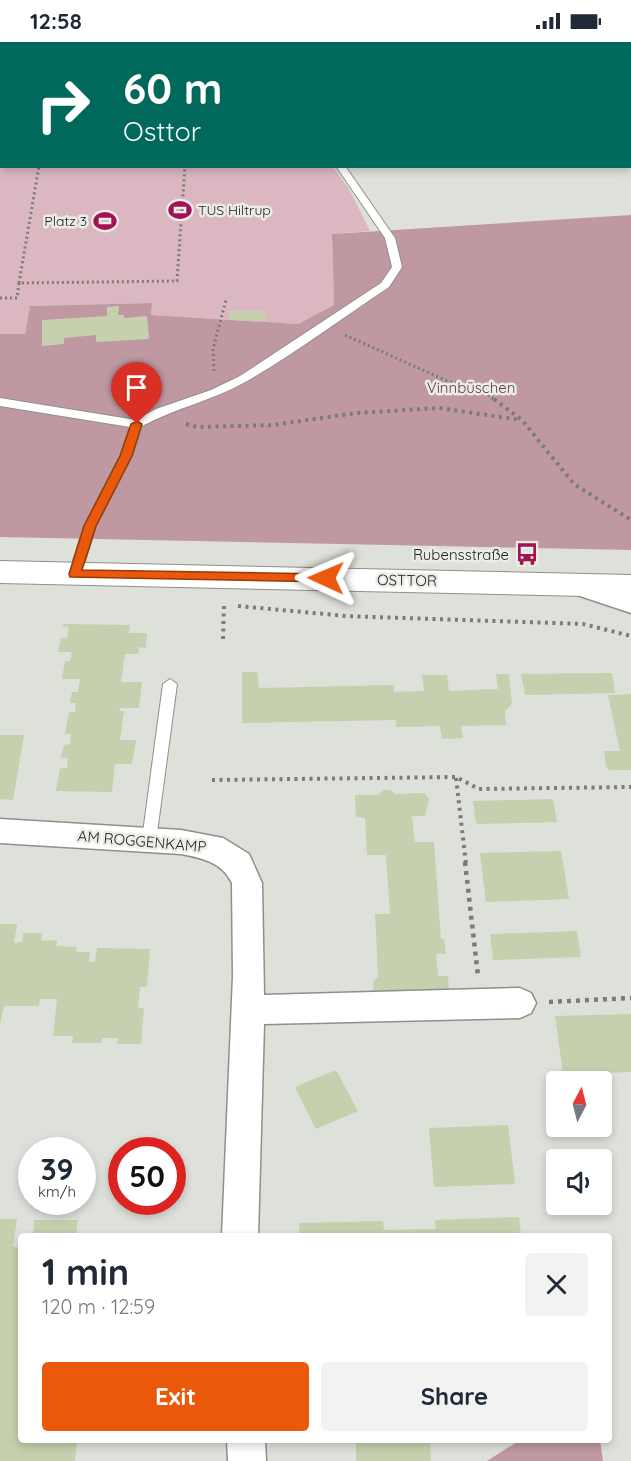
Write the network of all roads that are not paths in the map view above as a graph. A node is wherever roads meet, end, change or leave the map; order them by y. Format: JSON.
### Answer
{"nodes":[{"id":1,"x":341,"y":168,"type":"edge"},
{"id":2,"x":0,"y":402,"type":"edge"},
{"id":3,"x":137,"y":424,"type":"junction"},
{"id":4,"x":0,"y":572,"type":"edge"},
{"id":5,"x":75,"y":574,"type":"junction"},
{"id":6,"x":575,"y":585,"type":"junction"},
{"id":7,"x":631,"y":586,"type":"edge"},
{"id":8,"x":631,"y":603,"type":"edge"},
{"id":9,"x":170,"y":684,"type":"dead end"},
{"id":10,"x":0,"y":831,"type":"edge"},
{"id":11,"x":149,"y":840,"type":"junction"},
{"id":12,"x":520,"y":1003,"type":"road end"},
{"id":13,"x":248,"y":1010,"type":"junction"},
{"id":14,"x":240,"y":1233,"type":"edge"},
{"id":15,"x":246,"y":1443,"type":"edge"},
{"id":16,"x":247,"y":1461,"type":"edge"}],
"edges":[{"from":1,"to":3,"type":"lane"},
{"from":2,"to":3,"type":"lane"},
{"from":3,"to":5,"type":"lane"},
{"from":4,"to":5,"type":"main road","name":"OSTTOR"},
{"from":5,"to":6,"type":"main road","name":"OSTTOR"},
{"from":6,"to":7,"type":"main road","name":"OSTTOR"},
{"from":6,"to":8,"type":"street"},
{"from":9,"to":11,"type":"lane"},
{"from":10,"to":11,"type":"street","name":"AM ROGGENKAMP"},
{"from":11,"to":13,"type":"street","name":"AM ROGGENKAMP"},
{"from":12,"to":13,"type":"street"},
{"from":13,"to":14,"type":"street","name":"AM ROGGENKAMP"},
{"from":15,"to":16,"type":"street"}]}
